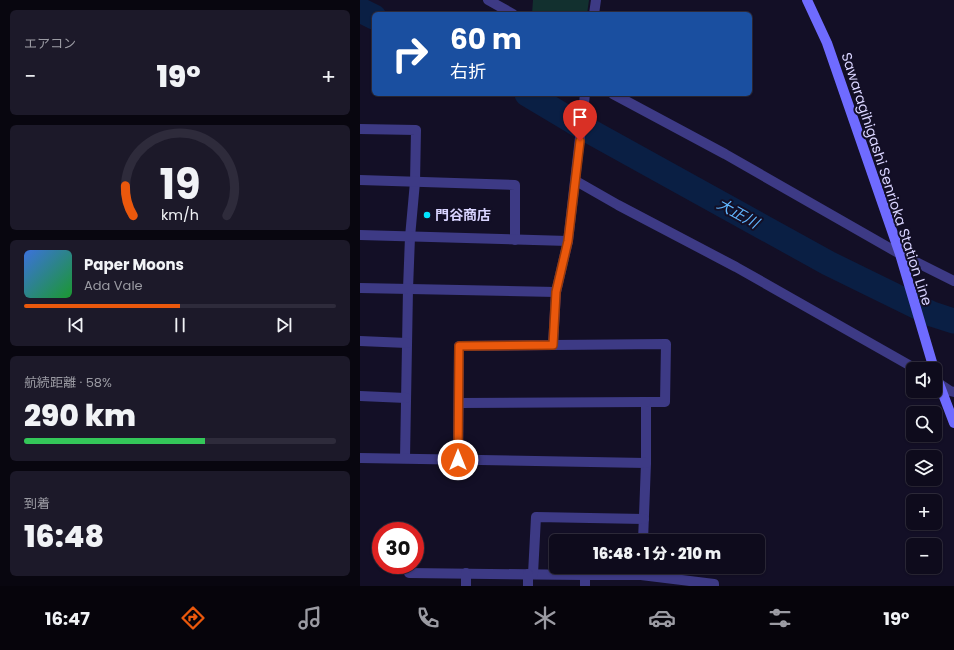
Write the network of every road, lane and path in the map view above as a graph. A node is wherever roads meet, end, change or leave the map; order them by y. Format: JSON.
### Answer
{"nodes":[{"id":1,"x":488,"y":0,"type":"edge"},
{"id":2,"x":596,"y":0,"type":"edge"},
{"id":3,"x":807,"y":0,"type":"edge"},
{"id":4,"x":509,"y":12,"type":"edge"},
{"id":5,"x":594,"y":12,"type":"edge"},
{"id":6,"x":585,"y":96,"type":"edge"},
{"id":7,"x":618,"y":96,"type":"edge"},
{"id":8,"x":360,"y":129,"type":"edge"},
{"id":9,"x":576,"y":177,"type":"junction"},
{"id":10,"x":360,"y":180,"type":"edge"},
{"id":11,"x":415,"y":182,"type":"junction"},
{"id":12,"x":360,"y":235,"type":"edge"},
{"id":13,"x":410,"y":237,"type":"junction"},
{"id":14,"x":515,"y":240,"type":"junction"},
{"id":15,"x":568,"y":241,"type":"junction"},
{"id":16,"x":900,"y":254,"type":"junction"},
{"id":17,"x":954,"y":281,"type":"edge"},
{"id":18,"x":360,"y":288,"type":"edge"},
{"id":19,"x":408,"y":289,"type":"junction"},
{"id":20,"x":556,"y":292,"type":"junction"},
{"id":21,"x":360,"y":341,"type":"edge"},
{"id":22,"x":407,"y":343,"type":"junction"},
{"id":23,"x":553,"y":345,"type":"junction"},
{"id":24,"x":932,"y":362,"type":"edge"},
{"id":25,"x":906,"y":363,"type":"edge"},
{"id":26,"x":942,"y":385,"type":"edge"},
{"id":27,"x":954,"y":392,"type":"edge"},
{"id":28,"x":942,"y":394,"type":"edge"},
{"id":29,"x":360,"y":396,"type":"edge"},
{"id":30,"x":406,"y":398,"type":"junction"},
{"id":31,"x":646,"y":402,"type":"junction"},
{"id":32,"x":458,"y":403,"type":"junction"},
{"id":33,"x":954,"y":423,"type":"edge"},
{"id":34,"x":360,"y":458,"type":"edge"},
{"id":35,"x":405,"y":458,"type":"junction"},
{"id":36,"x":458,"y":460,"type":"junction"},
{"id":37,"x":646,"y":463,"type":"junction"},
{"id":38,"x":644,"y":519,"type":"junction"},
{"id":39,"x":643,"y":534,"type":"edge"},
{"id":40,"x":424,"y":573,"type":"edge"},
{"id":41,"x":466,"y":574,"type":"junction"},
{"id":42,"x":530,"y":574,"type":"junction"},
{"id":43,"x":599,"y":574,"type":"edge"},
{"id":44,"x":657,"y":574,"type":"edge"},
{"id":45,"x":585,"y":575,"type":"junction"},
{"id":46,"x":716,"y":585,"type":"edge"},
{"id":47,"x":466,"y":586,"type":"edge"},
{"id":48,"x":528,"y":586,"type":"edge"},
{"id":49,"x":585,"y":586,"type":"edge"}],
"edges":[{"from":1,"to":4,"type":"street"},
{"from":2,"to":5,"type":"street"},
{"from":3,"to":16,"type":"main road","name":"Sawaragihigashi Senrioka Station Line"},
{"from":6,"to":9,"type":"street"},
{"from":7,"to":16,"type":"street"},
{"from":8,"to":11,"type":"street"},
{"from":9,"to":15,"type":"street"},
{"from":9,"to":25,"type":"street"},
{"from":10,"to":11,"type":"street"},
{"from":11,"to":13,"type":"street"},
{"from":11,"to":14,"type":"street"},
{"from":12,"to":13,"type":"street"},
{"from":13,"to":14,"type":"street"},
{"from":13,"to":19,"type":"street"},
{"from":14,"to":15,"type":"street"},
{"from":15,"to":20,"type":"street"},
{"from":16,"to":17,"type":"street"},
{"from":16,"to":24,"type":"main road","name":"Sawaragihigashi Senrioka Station Line"},
{"from":18,"to":19,"type":"street"},
{"from":19,"to":20,"type":"street"},
{"from":19,"to":22,"type":"street"},
{"from":20,"to":23,"type":"street"},
{"from":21,"to":22,"type":"street"},
{"from":22,"to":30,"type":"street"},
{"from":23,"to":31,"type":"street"},
{"from":23,"to":32,"type":"street"},
{"from":26,"to":27,"type":"street"},
{"from":28,"to":33,"type":"main road"},
{"from":29,"to":30,"type":"street"},
{"from":30,"to":35,"type":"street"},
{"from":31,"to":32,"type":"street"},
{"from":31,"to":37,"type":"street"},
{"from":32,"to":36,"type":"street"},
{"from":34,"to":35,"type":"street"},
{"from":35,"to":36,"type":"street"},
{"from":36,"to":37,"type":"street"},
{"from":37,"to":38,"type":"street"},
{"from":38,"to":39,"type":"street"},
{"from":38,"to":42,"type":"street"},
{"from":40,"to":41,"type":"street"},
{"from":41,"to":42,"type":"street"},
{"from":41,"to":47,"type":"street"},
{"from":42,"to":45,"type":"street"},
{"from":42,"to":48,"type":"street"},
{"from":43,"to":45,"type":"street"},
{"from":44,"to":46,"type":"street"},
{"from":45,"to":49,"type":"street"}]}
